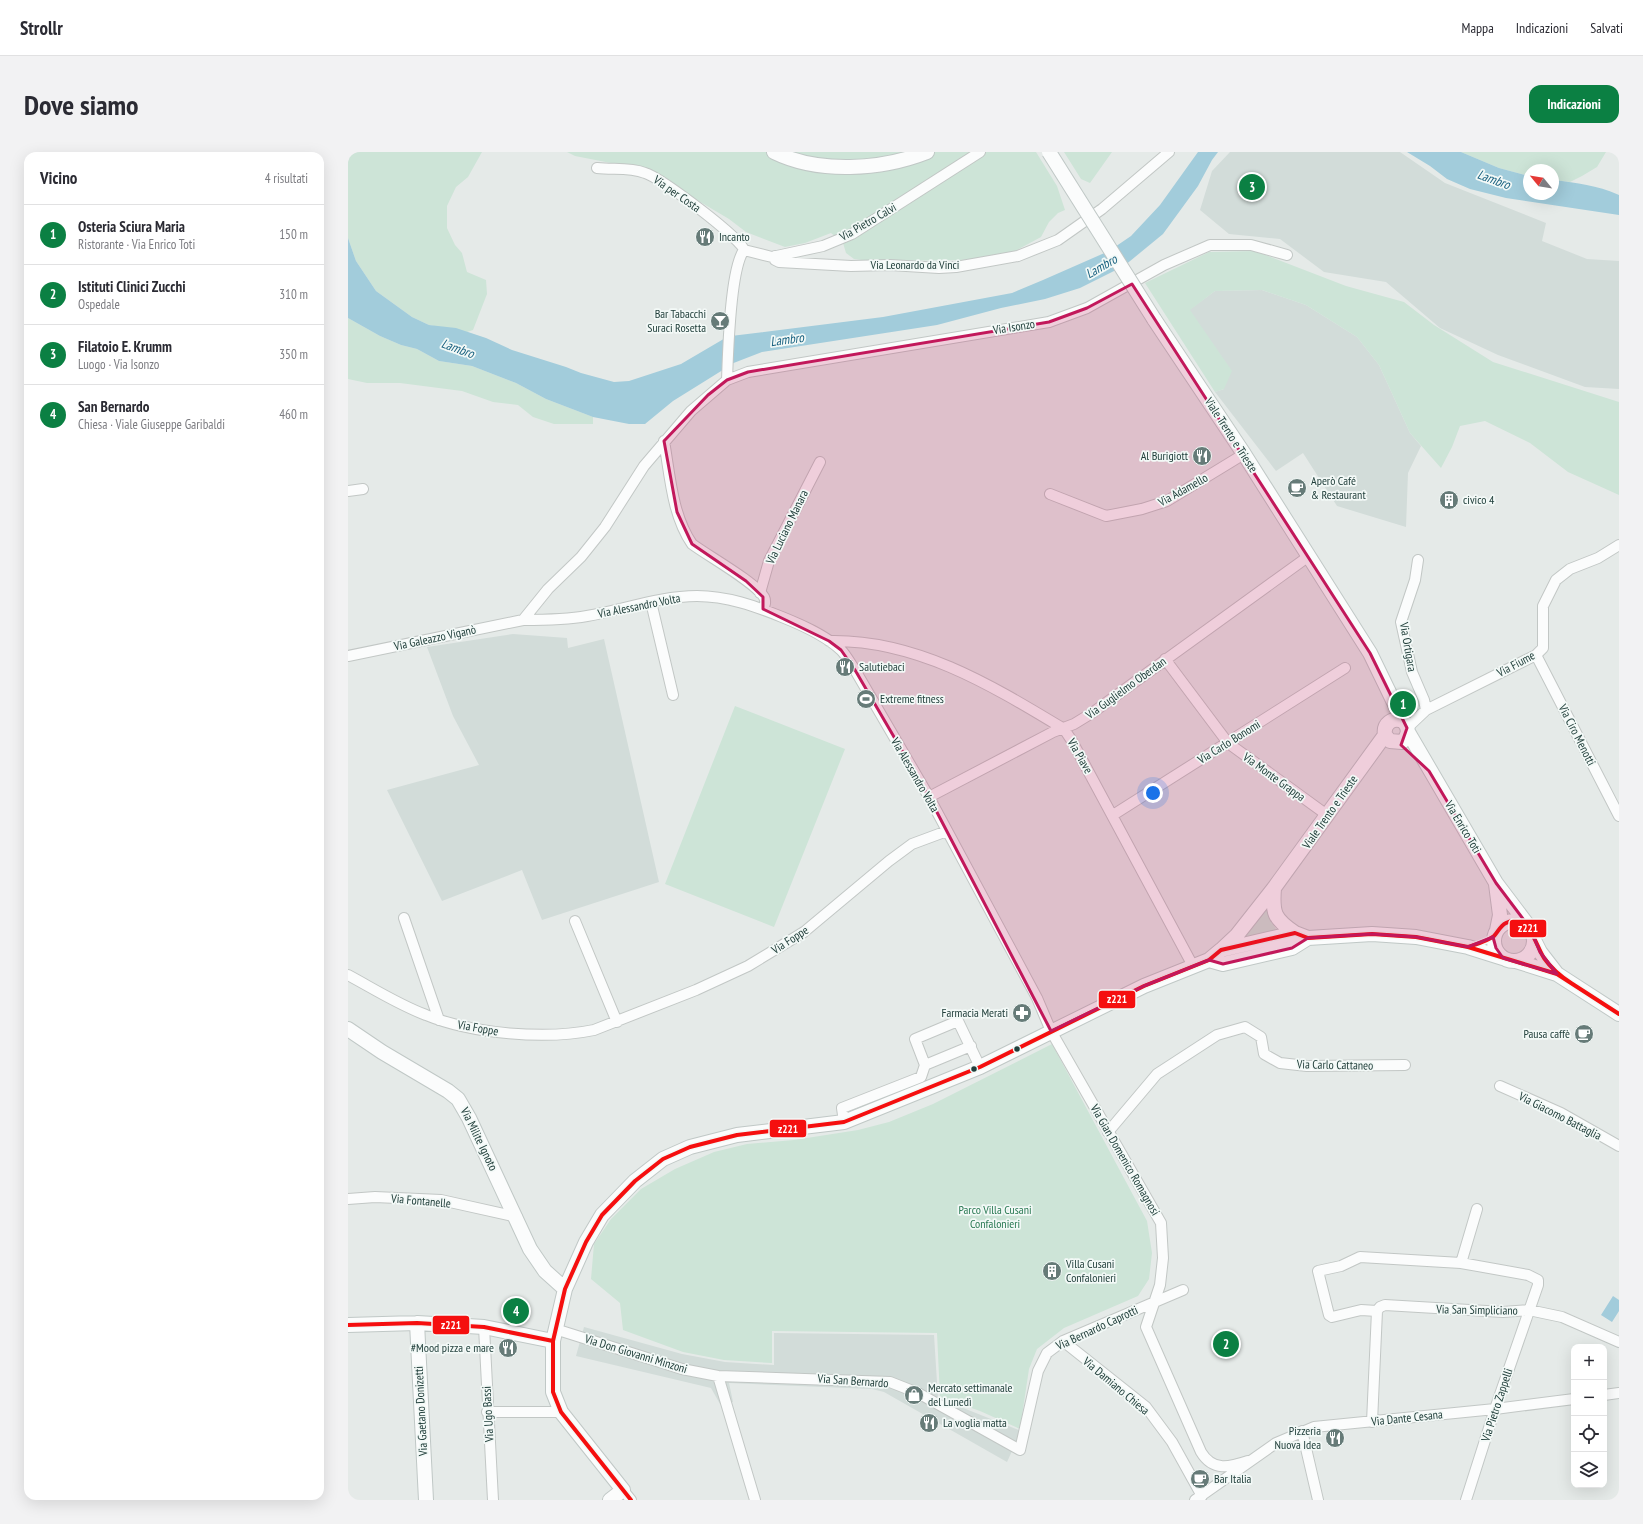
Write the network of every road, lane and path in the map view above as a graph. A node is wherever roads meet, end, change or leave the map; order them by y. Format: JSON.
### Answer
{"nodes":[{"id":1,"x":774,"y":152,"type":"edge"},
{"id":2,"x":927,"y":152,"type":"edge"},
{"id":3,"x":980,"y":152,"type":"edge"},
{"id":4,"x":1050,"y":152,"type":"edge"},
{"id":5,"x":1170,"y":152,"type":"edge"},
{"id":6,"x":597,"y":168,"type":"dead end"},
{"id":7,"x":744,"y":250,"type":"junction"},
{"id":8,"x":1287,"y":255,"type":"dead end"},
{"id":9,"x":775,"y":256,"type":"junction"},
{"id":10,"x":727,"y":380,"type":"junction"},
{"id":11,"x":664,"y":441,"type":"junction"},
{"id":12,"x":1244,"y":454,"type":"junction"},
{"id":13,"x":820,"y":462,"type":"dead end"},
{"id":14,"x":363,"y":489,"type":"dead end"},
{"id":15,"x":348,"y":491,"type":"edge"},
{"id":16,"x":1050,"y":494,"type":"dead end"},
{"id":17,"x":1619,"y":545,"type":"edge"},
{"id":18,"x":1309,"y":556,"type":"junction"},
{"id":19,"x":1418,"y":560,"type":"dead end"},
{"id":20,"x":760,"y":593,"type":"junction"},
{"id":21,"x":651,"y":602,"type":"junction"},
{"id":22,"x":763,"y":609,"type":"junction"},
{"id":23,"x":523,"y":620,"type":"junction"},
{"id":24,"x":828,"y":641,"type":"junction"},
{"id":25,"x":1536,"y":655,"type":"junction"},
{"id":26,"x":348,"y":656,"type":"edge"},
{"id":27,"x":1165,"y":659,"type":"junction"},
{"id":28,"x":1345,"y":668,"type":"dead end"},
{"id":29,"x":1385,"y":685,"type":"junction"},
{"id":30,"x":673,"y":696,"type":"dead end"},
{"id":31,"x":1426,"y":710,"type":"junction"},
{"id":32,"x":1406,"y":727,"type":"junction"},
{"id":33,"x":1064,"y":729,"type":"junction"},
{"id":34,"x":1390,"y":737,"type":"junction"},
{"id":35,"x":1228,"y":743,"type":"junction"},
{"id":36,"x":1429,"y":771,"type":"junction"},
{"id":37,"x":929,"y":798,"type":"junction"},
{"id":38,"x":1113,"y":815,"type":"junction"},
{"id":39,"x":1327,"y":815,"type":"junction"},
{"id":40,"x":1619,"y":816,"type":"edge"},
{"id":41,"x":947,"y":831,"type":"junction"},
{"id":42,"x":1496,"y":883,"type":"junction"},
{"id":43,"x":1274,"y":888,"type":"junction"},
{"id":44,"x":404,"y":918,"type":"dead end"},
{"id":45,"x":575,"y":921,"type":"dead end"},
{"id":46,"x":1496,"y":933,"type":"junction"},
{"id":47,"x":1532,"y":934,"type":"junction"},
{"id":48,"x":1302,"y":936,"type":"junction"},
{"id":49,"x":1468,"y":947,"type":"junction"},
{"id":50,"x":1221,"y":950,"type":"junction"},
{"id":51,"x":1208,"y":960,"type":"junction"},
{"id":52,"x":1510,"y":960,"type":"junction"},
{"id":53,"x":1193,"y":966,"type":"junction"},
{"id":54,"x":348,"y":974,"type":"edge"},
{"id":55,"x":1556,"y":974,"type":"junction"},
{"id":56,"x":1619,"y":1014,"type":"edge"},
{"id":57,"x":439,"y":1020,"type":"junction"},
{"id":58,"x":617,"y":1022,"type":"junction"},
{"id":59,"x":348,"y":1029,"type":"edge"},
{"id":60,"x":1051,"y":1031,"type":"junction"},
{"id":61,"x":971,"y":1046,"type":"junction"},
{"id":62,"x":925,"y":1065,"type":"junction"},
{"id":63,"x":1405,"y":1065,"type":"dead end"},
{"id":64,"x":980,"y":1067,"type":"junction"},
{"id":65,"x":1500,"y":1086,"type":"dead end"},
{"id":66,"x":844,"y":1122,"type":"junction"},
{"id":67,"x":1108,"y":1132,"type":"junction"},
{"id":68,"x":1619,"y":1146,"type":"edge"},
{"id":69,"x":348,"y":1199,"type":"edge"},
{"id":70,"x":1477,"y":1209,"type":"dead end"},
{"id":71,"x":517,"y":1217,"type":"junction"},
{"id":72,"x":1462,"y":1263,"type":"junction"},
{"id":73,"x":565,"y":1290,"type":"junction"},
{"id":74,"x":1184,"y":1290,"type":"dead end"},
{"id":75,"x":1154,"y":1303,"type":"junction"},
{"id":76,"x":1529,"y":1310,"type":"junction"},
{"id":77,"x":1377,"y":1311,"type":"junction"},
{"id":78,"x":417,"y":1323,"type":"junction"},
{"id":79,"x":348,"y":1325,"type":"edge"},
{"id":80,"x":484,"y":1327,"type":"junction"},
{"id":81,"x":554,"y":1335,"type":"junction"},
{"id":82,"x":1063,"y":1341,"type":"junction"},
{"id":83,"x":1619,"y":1342,"type":"edge"},
{"id":84,"x":718,"y":1376,"type":"junction"},
{"id":85,"x":1619,"y":1393,"type":"edge"},
{"id":86,"x":1607,"y":1395,"type":"edge"},
{"id":87,"x":1571,"y":1399,"type":"edge"},
{"id":88,"x":1495,"y":1409,"type":"junction"},
{"id":89,"x":487,"y":1412,"type":"junction"},
{"id":90,"x":561,"y":1412,"type":"junction"},
{"id":91,"x":1372,"y":1422,"type":"junction"},
{"id":92,"x":1302,"y":1431,"type":"junction"},
{"id":93,"x":1020,"y":1450,"type":"joint"},
{"id":94,"x":1248,"y":1461,"type":"junction"},
{"id":95,"x":1219,"y":1467,"type":"junction"},
{"id":96,"x":1215,"y":1488,"type":"junction"},
{"id":97,"x":627,"y":1495,"type":"edge"},
{"id":98,"x":1199,"y":1498,"type":"edge"},
{"id":99,"x":426,"y":1500,"type":"edge"},
{"id":100,"x":493,"y":1500,"type":"edge"},
{"id":101,"x":610,"y":1500,"type":"edge"},
{"id":102,"x":755,"y":1500,"type":"edge"},
{"id":103,"x":1318,"y":1500,"type":"edge"},
{"id":104,"x":1466,"y":1500,"type":"edge"}],
"edges":[{"from":1,"to":2,"type":"main road"},
{"from":3,"to":9,"type":"street","name":"Via Pietro Calvi"},
{"from":4,"to":12,"type":"main road","name":"Viale Trento e Trieste","bridge":true},
{"from":5,"to":9,"type":"street","name":"Via Leonardo da Vinci"},
{"from":6,"to":7,"type":"street","name":"Via per Costa"},
{"from":7,"to":9,"type":"street","name":"Via Pietro Calvi"},
{"from":7,"to":10,"type":"street"},
{"from":8,"to":10,"type":"street","name":"Via Isonzo"},
{"from":10,"to":11,"type":"street"},
{"from":11,"to":20,"type":"street"},
{"from":11,"to":23,"type":"street"},
{"from":12,"to":16,"type":"street","name":"Via Adamello"},
{"from":12,"to":18,"type":"main road","name":"Viale Trento e Trieste"},
{"from":13,"to":20,"type":"street","name":"Via Luciano Manara"},
{"from":14,"to":15,"type":"street"},
{"from":17,"to":25,"type":"street","name":"Via Fiume"},
{"from":18,"to":27,"type":"street","name":"Via Guglielmo Oberdan"},
{"from":18,"to":29,"type":"main road","name":"Viale Trento e Trieste"},
{"from":19,"to":31,"type":"street","name":"Via Ortigara"},
{"from":20,"to":22,"type":"street"},
{"from":21,"to":22,"type":"street","name":"Via Alessandro Volta"},
{"from":21,"to":23,"type":"street","name":"Via Alessandro Volta"},
{"from":21,"to":30,"type":"street"},
{"from":22,"to":24,"type":"street","name":"Via Alessandro Volta"},
{"from":23,"to":26,"type":"street","name":"Via Galeazzo Viganò"},
{"from":24,"to":33,"type":"street","name":"Via Piave"},
{"from":24,"to":37,"type":"street","name":"Via Alessandro Volta"},
{"from":25,"to":31,"type":"street","name":"Via Fiume"},
{"from":25,"to":40,"type":"street","name":"Via Ciro Menotti"},
{"from":27,"to":33,"type":"street","name":"Via Guglielmo Oberdan"},
{"from":27,"to":35,"type":"street","name":"Via Monte Grappa"},
{"from":28,"to":35,"type":"street","name":"Via Carlo Bonomi"},
{"from":29,"to":32,"type":"main road","name":"Via Enrico Toti"},
{"from":29,"to":34,"type":"main road","name":"Viale Trento e Trieste"},
{"from":31,"to":32,"type":"street","name":"Via Fiume"},
{"from":32,"to":34,"type":"main road"},
{"from":32,"to":34,"type":"main road"},
{"from":32,"to":36,"type":"main road","name":"Via Enrico Toti"},
{"from":33,"to":37,"type":"street","name":"Via Guglielmo Oberdan"},
{"from":33,"to":38,"type":"street","name":"Via Piave"},
{"from":34,"to":36,"type":"main road","name":"Via Enrico Toti"},
{"from":34,"to":39,"type":"main road","name":"Viale Trento e Trieste"},
{"from":35,"to":38,"type":"street","name":"Via Carlo Bonomi"},
{"from":35,"to":39,"type":"street","name":"Via Monte Grappa"},
{"from":36,"to":42,"type":"main road","name":"Via Enrico Toti"},
{"from":37,"to":41,"type":"street","name":"Via Alessandro Volta"},
{"from":38,"to":53,"type":"street","name":"Via Piave"},
{"from":39,"to":43,"type":"main road","name":"Viale Trento e Trieste"},
{"from":41,"to":58,"type":"street","name":"Via Foppe"},
{"from":41,"to":60,"type":"street","name":"Via Alessandro Volta"},
{"from":42,"to":46,"type":"main road","name":"Via Enrico Toti"},
{"from":42,"to":47,"type":"main road","name":"Via Enrico Toti"},
{"from":43,"to":48,"type":"main road"},
{"from":43,"to":50,"type":"main road","name":"Viale Trento e Trieste"},
{"from":44,"to":57,"type":"street"},
{"from":45,"to":58,"type":"street"},
{"from":46,"to":47,"type":"main road"},
{"from":46,"to":49,"type":"main road"},
{"from":46,"to":52,"type":"main road"},
{"from":47,"to":52,"type":"main road"},
{"from":47,"to":55,"type":"main road","name":"Via Enrico Toti"},
{"from":48,"to":49,"type":"main road","name":"Viale Trento e Trieste"},
{"from":48,"to":50,"type":"main road","name":"Viale Trento e Trieste"},
{"from":48,"to":51,"type":"main road"},
{"from":49,"to":52,"type":"main road","name":"Viale Trento e Trieste"},
{"from":50,"to":51,"type":"main road","name":"Viale Trento e Trieste"},
{"from":51,"to":53,"type":"main road","name":"Viale Trento e Trieste"},
{"from":52,"to":55,"type":"main road","name":"Viale Trento e Trieste"},
{"from":53,"to":60,"type":"main road","name":"Viale Trento e Trieste"},
{"from":54,"to":57,"type":"street","name":"Via Foppe"},
{"from":55,"to":56,"type":"main road"},
{"from":57,"to":58,"type":"street","name":"Via Foppe"},
{"from":59,"to":71,"type":"main road","name":"Via Milite Ignoto"},
{"from":60,"to":64,"type":"main road","name":"Viale Trento e Trieste"},
{"from":60,"to":67,"type":"street","name":"Via Gian Domenico Romagnosi"},
{"from":61,"to":62,"type":"street"},
{"from":61,"to":62,"type":"street"},
{"from":61,"to":64,"type":"street"},
{"from":62,"to":66,"type":"street"},
{"from":63,"to":67,"type":"street","name":"Via Carlo Cattaneo"},
{"from":64,"to":66,"type":"main road","name":"Viale Trento e Trieste"},
{"from":65,"to":68,"type":"street","name":"Via Giacomo Battaglia"},
{"from":66,"to":73,"type":"main road","name":"Viale Trento e Trieste"},
{"from":67,"to":75,"type":"street","name":"Via Gian Domenico Romagnosi"},
{"from":69,"to":71,"type":"street","name":"Via Fontanelle"},
{"from":70,"to":72,"type":"street"},
{"from":71,"to":73,"type":"main road","name":"Via Milite Ignoto"},
{"from":72,"to":76,"type":"street","name":"Via Pietro Zappelli"},
{"from":72,"to":77,"type":"street","name":"Via San Simpliciano"},
{"from":73,"to":81,"type":"main road","name":"Viale Trento e Trieste"},
{"from":74,"to":75,"type":"street","name":"Via Bernardo Caprotti"},
{"from":75,"to":82,"type":"street","name":"Via Bernardo Caprotti"},
{"from":75,"to":95,"type":"street","name":"Via Gian Domenico Romagnosi"},
{"from":76,"to":77,"type":"street","name":"Via San Simpliciano"},
{"from":76,"to":83,"type":"street","name":"Via San Simpliciano"},
{"from":76,"to":88,"type":"street","name":"Via Pietro Zappelli"},
{"from":77,"to":91,"type":"street"},
{"from":78,"to":79,"type":"main road"},
{"from":78,"to":80,"type":"main road"},
{"from":78,"to":99,"type":"main road","name":"Via Gaetano Donizetti"},
{"from":80,"to":81,"type":"main road"},
{"from":80,"to":89,"type":"street","name":"Via Ugo Bassi"},
{"from":81,"to":84,"type":"street","name":"Via Don Giovanni Minzoni"},
{"from":81,"to":90,"type":"main road","name":"Viale Trento e Trieste"},
{"from":82,"to":93,"type":"street","name":"Via Bernardo Caprotti"},
{"from":82,"to":98,"type":"street","name":"Via Damiano Chiesa"},
{"from":84,"to":93,"type":"street","name":"Via San Bernardo"},
{"from":84,"to":102,"type":"street"},
{"from":85,"to":86,"type":"street"},
{"from":87,"to":88,"type":"street","name":"Via Dante Cesana"},
{"from":88,"to":91,"type":"street","name":"Via Dante Cesana"},
{"from":88,"to":104,"type":"street","name":"Via Pietro Zappelli"},
{"from":89,"to":90,"type":"street"},
{"from":89,"to":100,"type":"street","name":"Via Ugo Bassi"},
{"from":90,"to":97,"type":"main road","name":"Viale Trento e Trieste"},
{"from":91,"to":92,"type":"street","name":"Via Dante Cesana"},
{"from":92,"to":94,"type":"street","name":"Via Dante Cesana"},
{"from":92,"to":103,"type":"street"},
{"from":94,"to":95,"type":"street","name":"Via Dante Cesana"},
{"from":94,"to":96,"type":"street","name":"Via Dante Cesana"},
{"from":95,"to":96,"type":"street"},
{"from":96,"to":98,"type":"street","name":"Via Dante Cesana"},
{"from":97,"to":101,"type":"main road"}]}
